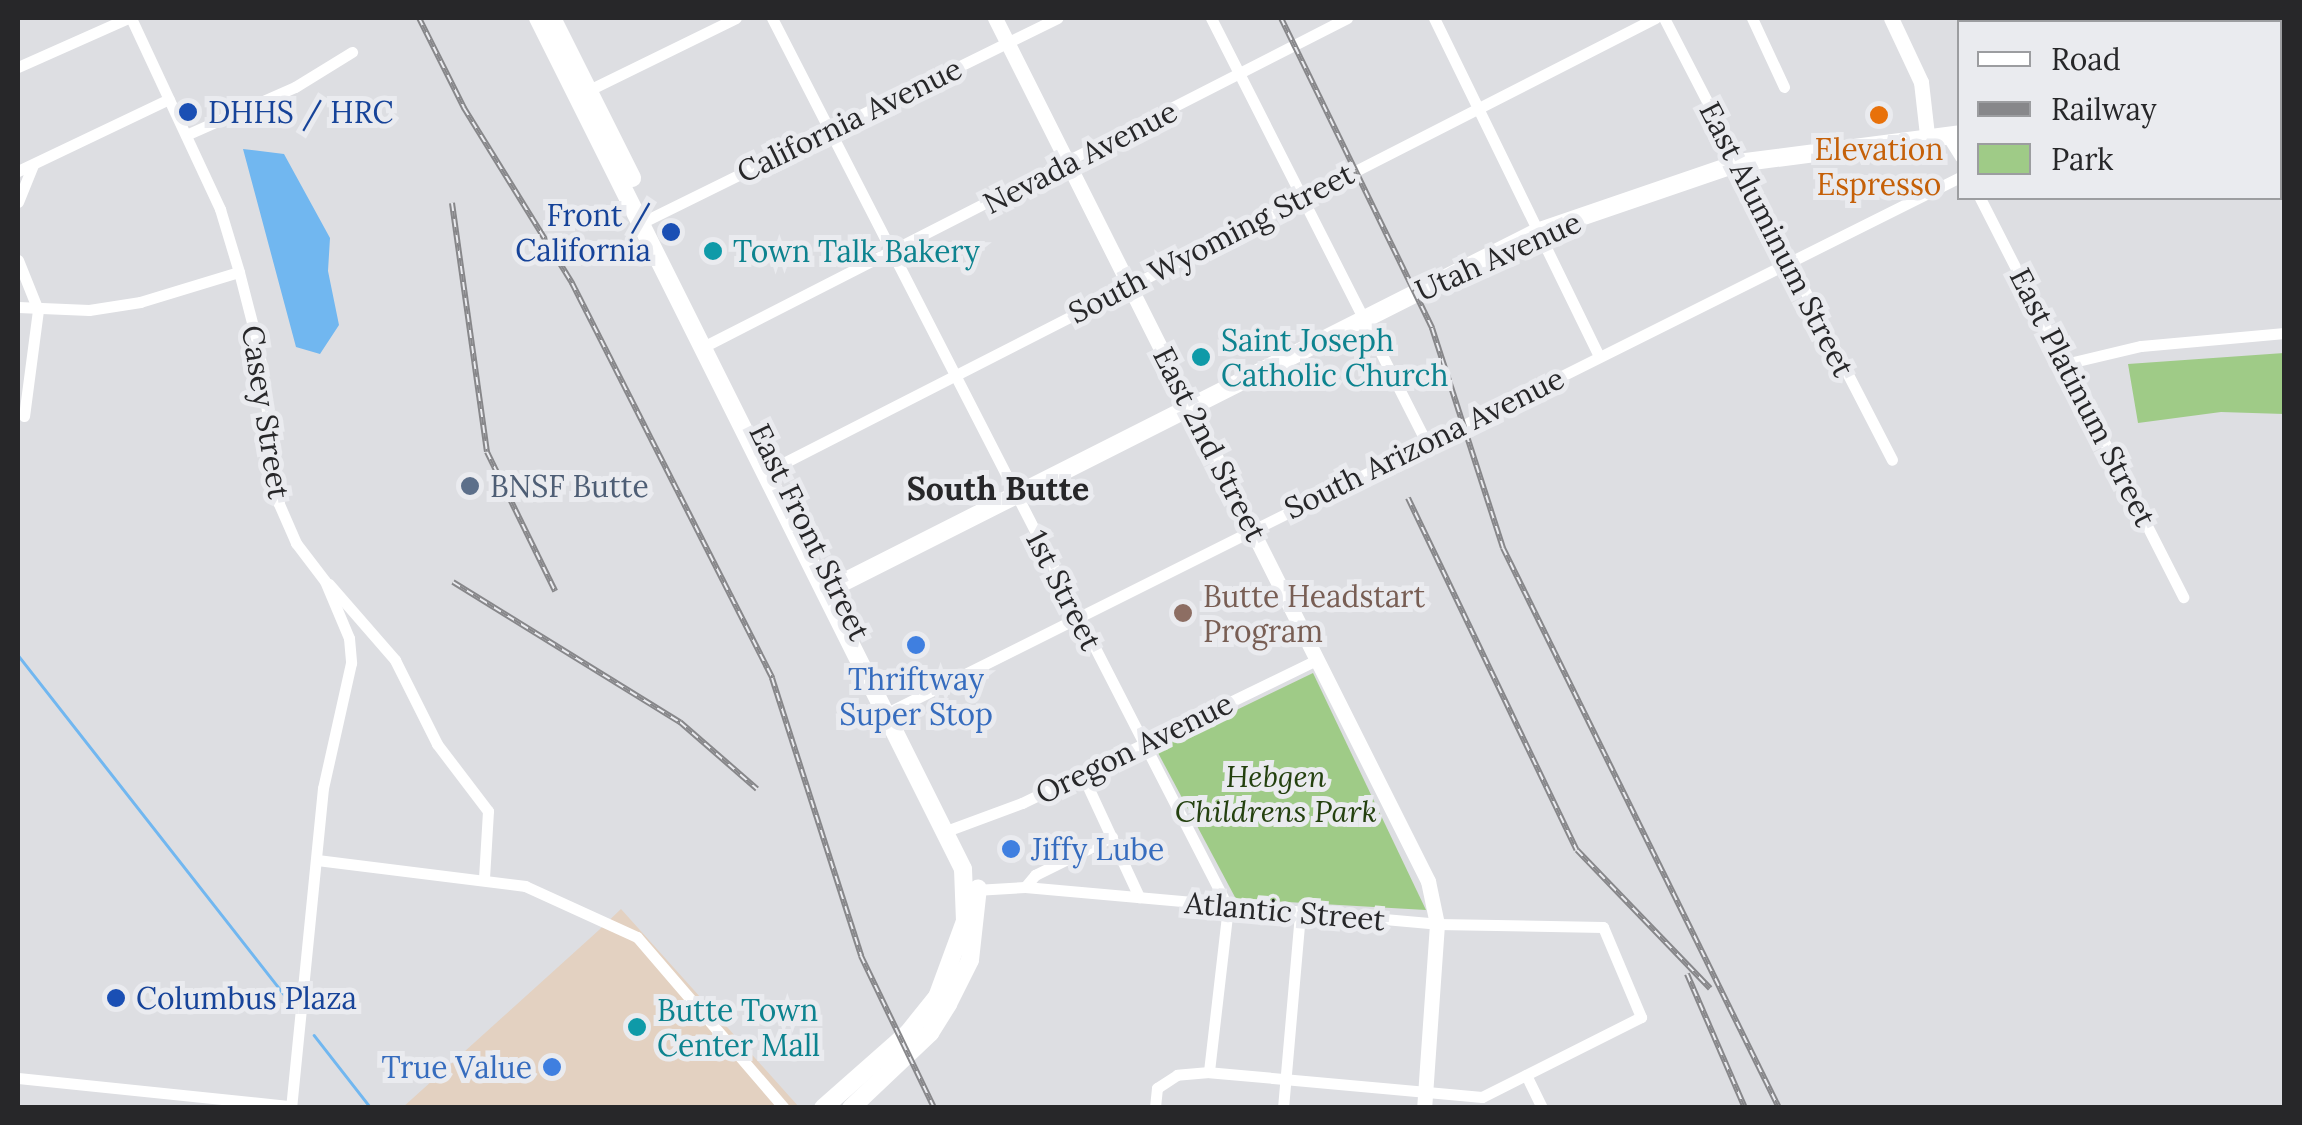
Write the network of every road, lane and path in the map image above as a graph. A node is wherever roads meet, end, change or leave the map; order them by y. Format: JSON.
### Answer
{"nodes":[{"id":1,"x":130,"y":18,"type":"edge"},
{"id":2,"x":538,"y":18,"type":"edge"},
{"id":3,"x":552,"y":18,"type":"edge"},
{"id":4,"x":736,"y":18,"type":"edge"},
{"id":5,"x":772,"y":18,"type":"edge"},
{"id":6,"x":994,"y":18,"type":"edge"},
{"id":7,"x":1057,"y":18,"type":"edge"},
{"id":8,"x":1211,"y":18,"type":"edge"},
{"id":9,"x":1346,"y":18,"type":"edge"},
{"id":10,"x":1434,"y":18,"type":"edge"},
{"id":11,"x":1655,"y":18,"type":"edge"},
{"id":12,"x":1664,"y":18,"type":"edge"},
{"id":13,"x":1752,"y":18,"type":"edge"},
{"id":14,"x":1891,"y":18,"type":"edge"},
{"id":15,"x":1007,"y":41,"type":"junction"},
{"id":16,"x":352,"y":52,"type":"dead end"},
{"id":17,"x":18,"y":67,"type":"edge"},
{"id":18,"x":1241,"y":76,"type":"junction"},
{"id":19,"x":1784,"y":86,"type":"dead end"},
{"id":20,"x":583,"y":93,"type":"junction"},
{"id":21,"x":169,"y":99,"type":"junction"},
{"id":22,"x":1479,"y":108,"type":"junction"},
{"id":23,"x":831,"y":130,"type":"junction"},
{"id":24,"x":186,"y":134,"type":"junction"},
{"id":25,"x":1928,"y":143,"type":"junction"},
{"id":26,"x":1956,"y":144,"type":"edge"},
{"id":27,"x":1068,"y":162,"type":"junction"},
{"id":28,"x":1738,"y":163,"type":"junction"},
{"id":29,"x":33,"y":165,"type":"junction"},
{"id":30,"x":18,"y":170,"type":"edge"},
{"id":31,"x":1957,"y":178,"type":"edge"},
{"id":32,"x":1302,"y":198,"type":"junction"},
{"id":33,"x":1981,"y":200,"type":"edge"},
{"id":34,"x":18,"y":202,"type":"edge"},
{"id":35,"x":646,"y":220,"type":"junction"},
{"id":36,"x":1538,"y":232,"type":"junction"},
{"id":37,"x":892,"y":252,"type":"junction"},
{"id":38,"x":18,"y":260,"type":"edge"},
{"id":39,"x":1785,"y":262,"type":"junction"},
{"id":40,"x":240,"y":272,"type":"junction"},
{"id":41,"x":1129,"y":282,"type":"junction"},
{"id":42,"x":18,"y":307,"type":"edge"},
{"id":43,"x":38,"y":310,"type":"junction"},
{"id":44,"x":1364,"y":318,"type":"junction"},
{"id":45,"x":2284,"y":334,"type":"edge"},
{"id":46,"x":710,"y":344,"type":"junction"},
{"id":47,"x":1599,"y":356,"type":"junction"},
{"id":48,"x":2069,"y":364,"type":"junction"},
{"id":49,"x":954,"y":374,"type":"junction"},
{"id":50,"x":1192,"y":405,"type":"junction"},
{"id":51,"x":24,"y":416,"type":"dead end"},
{"id":52,"x":1427,"y":444,"type":"junction"},
{"id":53,"x":1892,"y":460,"type":"dead end"},
{"id":54,"x":773,"y":469,"type":"junction"},
{"id":55,"x":1016,"y":495,"type":"junction"},
{"id":56,"x":1252,"y":527,"type":"junction"},
{"id":57,"x":325,"y":581,"type":"junction"},
{"id":58,"x":832,"y":588,"type":"junction"},
{"id":59,"x":2183,"y":597,"type":"dead end"},
{"id":60,"x":1076,"y":616,"type":"junction"},
{"id":61,"x":1316,"y":660,"type":"junction"},
{"id":62,"x":894,"y":709,"type":"junction"},
{"id":63,"x":1142,"y":744,"type":"junction"},
{"id":64,"x":1082,"y":774,"type":"junction"},
{"id":65,"x":954,"y":828,"type":"junction"},
{"id":66,"x":1112,"y":837,"type":"junction"},
{"id":67,"x":317,"y":860,"type":"junction"},
{"id":68,"x":484,"y":878,"type":"junction"},
{"id":69,"x":1025,"y":887,"type":"junction"},
{"id":70,"x":973,"y":890,"type":"junction"},
{"id":71,"x":1139,"y":897,"type":"junction"},
{"id":72,"x":1228,"y":907,"type":"junction"},
{"id":73,"x":1300,"y":913,"type":"junction"},
{"id":74,"x":1437,"y":924,"type":"junction"},
{"id":75,"x":910,"y":1042,"type":"junction"},
{"id":76,"x":893,"y":1046,"type":"junction"},
{"id":77,"x":1209,"y":1072,"type":"junction"},
{"id":78,"x":1526,"y":1075,"type":"junction"},
{"id":79,"x":18,"y":1078,"type":"edge"},
{"id":80,"x":1285,"y":1081,"type":"junction"},
{"id":81,"x":127,"y":1090,"type":"junction"},
{"id":82,"x":1424,"y":1100,"type":"edge"},
{"id":83,"x":854,"y":1104,"type":"edge"},
{"id":84,"x":291,"y":1107,"type":"edge"},
{"id":85,"x":125,"y":1108,"type":"edge"},
{"id":86,"x":784,"y":1108,"type":"edge"},
{"id":87,"x":823,"y":1108,"type":"edge"},
{"id":88,"x":1155,"y":1108,"type":"edge"},
{"id":89,"x":1283,"y":1108,"type":"edge"},
{"id":90,"x":1542,"y":1108,"type":"edge"}],
"edges":[{"from":1,"to":17,"type":"street"},
{"from":1,"to":21,"type":"street","name":"Casey Street"},
{"from":2,"to":20,"type":"main road","name":"East Front Street"},
{"from":3,"to":20,"type":"main road","name":"East Front Street"},
{"from":4,"to":20,"type":"street"},
{"from":5,"to":23,"type":"street","name":"1st Street"},
{"from":6,"to":15,"type":"street","name":"East 2nd Street"},
{"from":7,"to":15,"type":"street","name":"California Avenue"},
{"from":8,"to":18,"type":"street"},
{"from":9,"to":18,"type":"street","name":"Nevada Avenue"},
{"from":10,"to":22,"type":"street"},
{"from":11,"to":22,"type":"street","name":"South Wyoming Street"},
{"from":12,"to":28,"type":"street","name":"East Aluminum Street"},
{"from":13,"to":19,"type":"street"},
{"from":14,"to":25,"type":"street"},
{"from":15,"to":23,"type":"street","name":"California Avenue"},
{"from":15,"to":27,"type":"street","name":"East 2nd Street"},
{"from":16,"to":24,"type":"street"},
{"from":18,"to":27,"type":"street","name":"Nevada Avenue"},
{"from":18,"to":32,"type":"street"},
{"from":20,"to":35,"type":"main road","name":"East Front Street"},
{"from":21,"to":24,"type":"street","name":"Casey Street"},
{"from":21,"to":29,"type":"street"},
{"from":22,"to":32,"type":"street","name":"South Wyoming Street"},
{"from":22,"to":36,"type":"street"},
{"from":23,"to":35,"type":"street","name":"California Avenue"},
{"from":23,"to":37,"type":"street","name":"1st Street"},
{"from":24,"to":40,"type":"street","name":"Casey Street"},
{"from":25,"to":26,"type":"main road","name":"Utah Avenue"},
{"from":25,"to":28,"type":"main road","name":"Utah Avenue"},
{"from":27,"to":37,"type":"street","name":"Nevada Avenue"},
{"from":27,"to":41,"type":"street","name":"East 2nd Street"},
{"from":28,"to":36,"type":"main road","name":"Utah Avenue"},
{"from":28,"to":39,"type":"street","name":"East Aluminum Street"},
{"from":29,"to":30,"type":"street"},
{"from":29,"to":34,"type":"street"},
{"from":31,"to":39,"type":"street","name":"South Arizona Avenue"},
{"from":32,"to":41,"type":"street","name":"South Wyoming Street"},
{"from":32,"to":44,"type":"street"},
{"from":33,"to":48,"type":"street","name":"East Platinum Street"},
{"from":35,"to":46,"type":"main road","name":"East Front Street"},
{"from":36,"to":44,"type":"main road","name":"Utah Avenue"},
{"from":36,"to":47,"type":"street"},
{"from":37,"to":46,"type":"street","name":"Nevada Avenue"},
{"from":37,"to":49,"type":"street","name":"1st Street"},
{"from":38,"to":43,"type":"street"},
{"from":39,"to":47,"type":"street","name":"South Arizona Avenue"},
{"from":39,"to":53,"type":"street","name":"East Aluminum Street"},
{"from":40,"to":43,"type":"street"},
{"from":40,"to":57,"type":"street","name":"Casey Street"},
{"from":41,"to":49,"type":"street","name":"South Wyoming Street"},
{"from":41,"to":50,"type":"street","name":"East 2nd Street"},
{"from":42,"to":43,"type":"street"},
{"from":43,"to":51,"type":"street"},
{"from":44,"to":50,"type":"main road","name":"Utah Avenue"},
{"from":44,"to":52,"type":"street"},
{"from":45,"to":48,"type":"street"},
{"from":46,"to":54,"type":"main road","name":"East Front Street"},
{"from":47,"to":52,"type":"street","name":"South Arizona Avenue"},
{"from":48,"to":59,"type":"street","name":"East Platinum Street"},
{"from":49,"to":54,"type":"street","name":"South Wyoming Street"},
{"from":49,"to":55,"type":"street","name":"1st Street"},
{"from":50,"to":55,"type":"main road","name":"Utah Avenue"},
{"from":50,"to":56,"type":"street","name":"East 2nd Street"},
{"from":52,"to":56,"type":"street","name":"South Arizona Avenue"},
{"from":54,"to":58,"type":"main road","name":"East Front Street"},
{"from":55,"to":58,"type":"main road","name":"Utah Avenue"},
{"from":55,"to":60,"type":"street","name":"1st Street"},
{"from":56,"to":60,"type":"street","name":"South Arizona Avenue"},
{"from":56,"to":61,"type":"street","name":"East 2nd Street"},
{"from":57,"to":67,"type":"street","name":"Casey Street"},
{"from":57,"to":68,"type":"street"},
{"from":58,"to":62,"type":"main road","name":"East Front Street"},
{"from":60,"to":62,"type":"street","name":"South Arizona Avenue"},
{"from":60,"to":63,"type":"street","name":"1st Street"},
{"from":61,"to":63,"type":"street","name":"Oregon Avenue"},
{"from":61,"to":74,"type":"street","name":"East 2nd Street"},
{"from":62,"to":65,"type":"main road","name":"East Front Street"},
{"from":63,"to":64,"type":"street","name":"Oregon Avenue"},
{"from":63,"to":72,"type":"street","name":"1st Street"},
{"from":64,"to":65,"type":"street","name":"Oregon Avenue"},
{"from":64,"to":66,"type":"street"},
{"from":65,"to":70,"type":"main road","name":"East Front Street"},
{"from":66,"to":69,"type":"street"},
{"from":66,"to":71,"type":"street"},
{"from":67,"to":68,"type":"street"},
{"from":67,"to":84,"type":"street","name":"Casey Street"},
{"from":68,"to":86,"type":"street"},
{"from":69,"to":70,"type":"street","name":"Atlantic Street"},
{"from":69,"to":71,"type":"street","name":"Atlantic Street"},
{"from":70,"to":75,"type":"main road","name":"East Front Street"},
{"from":71,"to":72,"type":"street","name":"Atlantic Street"},
{"from":72,"to":73,"type":"street","name":"Atlantic Street"},
{"from":72,"to":77,"type":"street"},
{"from":73,"to":74,"type":"street","name":"Atlantic Street"},
{"from":73,"to":80,"type":"street"},
{"from":74,"to":78,"type":"street","name":"Atlantic Street"},
{"from":74,"to":82,"type":"street","name":"East 2nd Street"},
{"from":75,"to":76,"type":"main road"},
{"from":75,"to":83,"type":"main road"},
{"from":76,"to":83,"type":"main road"},
{"from":76,"to":87,"type":"main road"},
{"from":77,"to":80,"type":"street"},
{"from":77,"to":88,"type":"street"},
{"from":78,"to":82,"type":"street"},
{"from":78,"to":90,"type":"street"},
{"from":79,"to":81,"type":"street"},
{"from":80,"to":82,"type":"street"},
{"from":80,"to":89,"type":"street"},
{"from":81,"to":84,"type":"street"},
{"from":81,"to":85,"type":"street"}]}
